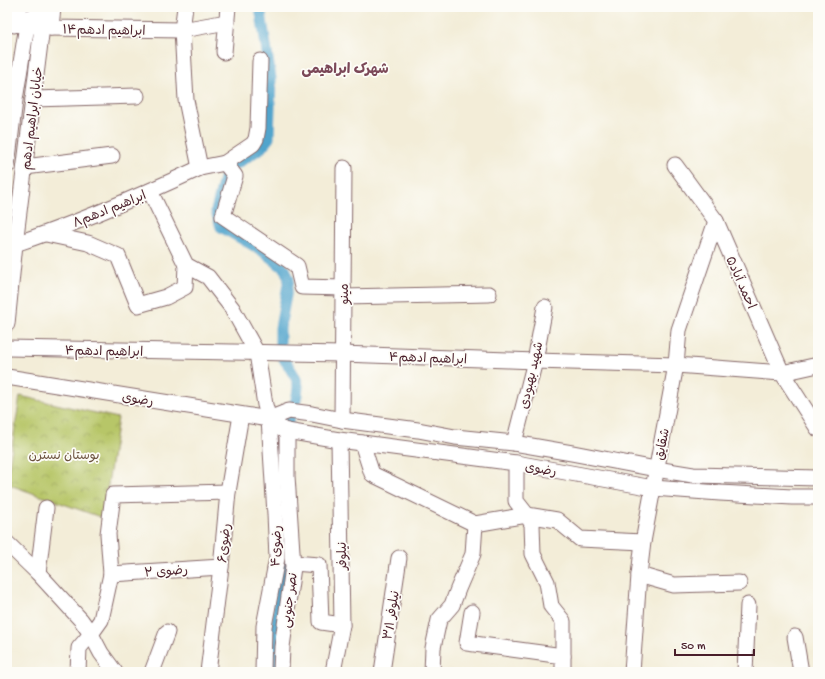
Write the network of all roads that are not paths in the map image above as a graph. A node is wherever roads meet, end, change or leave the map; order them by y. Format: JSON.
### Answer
{"nodes":[{"id":1,"x":20,"y":7,"type":"edge"},
{"id":2,"x":36,"y":7,"type":"edge"},
{"id":3,"x":53,"y":7,"type":"edge"},
{"id":4,"x":185,"y":7,"type":"edge"},
{"id":5,"x":227,"y":14,"type":"edge"},
{"id":6,"x":16,"y":25,"type":"edge"},
{"id":7,"x":47,"y":28,"type":"junction"},
{"id":8,"x":182,"y":30,"type":"junction"},
{"id":9,"x":224,"y":52,"type":"dead end"},
{"id":10,"x":260,"y":61,"type":"dead end"},
{"id":11,"x":137,"y":96,"type":"dead end"},
{"id":12,"x":33,"y":99,"type":"junction"},
{"id":13,"x":8,"y":144,"type":"edge"},
{"id":14,"x":112,"y":156,"type":"dead end"},
{"id":15,"x":225,"y":163,"type":"junction"},
{"id":16,"x":675,"y":165,"type":"dead end"},
{"id":17,"x":7,"y":166,"type":"edge"},
{"id":18,"x":25,"y":166,"type":"junction"},
{"id":19,"x":200,"y":168,"type":"junction"},
{"id":20,"x":344,"y":168,"type":"dead end"},
{"id":21,"x":150,"y":191,"type":"junction"},
{"id":22,"x":716,"y":222,"type":"junction"},
{"id":23,"x":46,"y":234,"type":"junction"},
{"id":24,"x":16,"y":244,"type":"junction"},
{"id":25,"x":186,"y":266,"type":"junction"},
{"id":26,"x":343,"y":292,"type":"junction"},
{"id":27,"x":489,"y":294,"type":"dead end"},
{"id":28,"x":545,"y":307,"type":"dead end"},
{"id":29,"x":7,"y":324,"type":"edge"},
{"id":30,"x":7,"y":348,"type":"edge"},
{"id":31,"x":257,"y":353,"type":"junction"},
{"id":32,"x":342,"y":354,"type":"junction"},
{"id":33,"x":535,"y":362,"type":"junction"},
{"id":34,"x":676,"y":365,"type":"junction"},
{"id":35,"x":818,"y":365,"type":"edge"},
{"id":36,"x":782,"y":373,"type":"junction"},
{"id":37,"x":7,"y":377,"type":"edge"},
{"id":38,"x":241,"y":415,"type":"junction"},
{"id":39,"x":269,"y":419,"type":"junction"},
{"id":40,"x":342,"y":420,"type":"junction"},
{"id":41,"x":818,"y":429,"type":"edge"},
{"id":42,"x":287,"y":431,"type":"junction"},
{"id":43,"x":455,"y":437,"type":"junction"},
{"id":44,"x":339,"y":440,"type":"junction"},
{"id":45,"x":362,"y":443,"type":"junction"},
{"id":46,"x":514,"y":444,"type":"junction"},
{"id":47,"x":453,"y":456,"type":"junction"},
{"id":48,"x":516,"y":464,"type":"junction"},
{"id":49,"x":656,"y":469,"type":"junction"},
{"id":50,"x":818,"y":478,"type":"edge"},
{"id":51,"x":653,"y":488,"type":"junction"},
{"id":52,"x":228,"y":492,"type":"junction"},
{"id":53,"x":818,"y":497,"type":"edge"},
{"id":54,"x":46,"y":508,"type":"dead end"},
{"id":55,"x":527,"y":516,"type":"junction"},
{"id":56,"x":475,"y":524,"type":"junction"},
{"id":57,"x":643,"y":542,"type":"junction"},
{"id":58,"x":7,"y":543,"type":"edge"},
{"id":59,"x":399,"y":558,"type":"dead end"},
{"id":60,"x":292,"y":563,"type":"junction"},
{"id":61,"x":221,"y":567,"type":"junction"},
{"id":62,"x":38,"y":574,"type":"junction"},
{"id":63,"x":111,"y":574,"type":"junction"},
{"id":64,"x":639,"y":575,"type":"junction"},
{"id":65,"x":738,"y":583,"type":"dead end"},
{"id":66,"x":748,"y":605,"type":"dead end"},
{"id":67,"x":472,"y":612,"type":"dead end"},
{"id":68,"x":342,"y":625,"type":"junction"},
{"id":69,"x":167,"y":632,"type":"dead end"},
{"id":70,"x":91,"y":634,"type":"junction"},
{"id":71,"x":795,"y":637,"type":"dead end"},
{"id":72,"x":563,"y":656,"type":"junction"},
{"id":73,"x":78,"y":672,"type":"edge"},
{"id":74,"x":114,"y":672,"type":"edge"},
{"id":75,"x":152,"y":672,"type":"edge"},
{"id":76,"x":208,"y":672,"type":"edge"},
{"id":77,"x":263,"y":672,"type":"edge"},
{"id":78,"x":281,"y":672,"type":"edge"},
{"id":79,"x":333,"y":672,"type":"edge"},
{"id":80,"x":382,"y":672,"type":"edge"},
{"id":81,"x":432,"y":672,"type":"edge"},
{"id":82,"x":563,"y":672,"type":"edge"},
{"id":83,"x":632,"y":672,"type":"edge"},
{"id":84,"x":745,"y":672,"type":"edge"},
{"id":85,"x":801,"y":672,"type":"edge"}],
"edges":[{"from":1,"to":6,"type":"street"},
{"from":2,"to":6,"type":"street","name":"خیابان ابراهیم ادهم"},
{"from":2,"to":7,"type":"street","name":"خیابان ابراهیم ادهم"},
{"from":3,"to":7,"type":"street"},
{"from":4,"to":8,"type":"street"},
{"from":5,"to":8,"type":"street","name":"ابراهیم ادهم۱۴"},
{"from":5,"to":9,"type":"street"},
{"from":6,"to":7,"type":"street","name":"ابراهیم ادهم۱۴"},
{"from":6,"to":13,"type":"street","name":"خیابان ابراهیم ادهم"},
{"from":7,"to":8,"type":"street","name":"ابراهیم ادهم۱۴"},
{"from":7,"to":12,"type":"street","name":"خیابان ابراهیم ادهم"},
{"from":8,"to":19,"type":"street"},
{"from":10,"to":15,"type":"street"},
{"from":11,"to":12,"type":"street"},
{"from":12,"to":18,"type":"street","name":"خیابان ابراهیم ادهم"},
{"from":13,"to":17,"type":"street","name":"خیابان ابراهیم ادهم"},
{"from":14,"to":18,"type":"street"},
{"from":15,"to":19,"type":"street","name":"ابراهیم ادهم۸"},
{"from":15,"to":26,"type":"street"},
{"from":16,"to":22,"type":"street","name":"احمد آباد۵"},
{"from":18,"to":24,"type":"street","name":"خیابان ابراهیم ادهم"},
{"from":19,"to":21,"type":"street","name":"ابراهیم ادهم۸"},
{"from":20,"to":26,"type":"street","name":"مینو"},
{"from":21,"to":23,"type":"street","name":"ابراهیم ادهم۸"},
{"from":21,"to":25,"type":"street"},
{"from":22,"to":34,"type":"street","name":"شقایق"},
{"from":22,"to":36,"type":"street","name":"احمد آباد۵"},
{"from":23,"to":24,"type":"street","name":"ابراهیم ادهم۸"},
{"from":23,"to":25,"type":"street"},
{"from":24,"to":29,"type":"street","name":"خیابان ابراهیم ادهم"},
{"from":25,"to":31,"type":"street"},
{"from":26,"to":27,"type":"street"},
{"from":26,"to":32,"type":"street","name":"مینو"},
{"from":28,"to":33,"type":"street","name":"شهید بهبودی"},
{"from":30,"to":31,"type":"street","name":"ابراهیم ادهم۴"},
{"from":31,"to":32,"type":"street","name":"ابراهیم ادهم۴"},
{"from":31,"to":39,"type":"street","name":"رضوی۴"},
{"from":32,"to":33,"type":"street","name":"ابراهیم ادهم۴"},
{"from":32,"to":40,"type":"street","name":"مینو"},
{"from":33,"to":34,"type":"street","name":"ابراهیم ادهم۴"},
{"from":33,"to":46,"type":"street","name":"شهید بهبودی"},
{"from":34,"to":36,"type":"street","name":"ابراهیم ادهم۴"},
{"from":34,"to":49,"type":"street","name":"شقایق"},
{"from":35,"to":36,"type":"street"},
{"from":36,"to":41,"type":"street"},
{"from":37,"to":38,"type":"street","name":"رضوی"},
{"from":38,"to":39,"type":"street","name":"رضوی"},
{"from":38,"to":52,"type":"street","name":"رضوی۶"},
{"from":39,"to":40,"type":"street","name":"رضوی"},
{"from":39,"to":42,"type":"street","name":"رضوی"},
{"from":39,"to":77,"type":"street","name":"رضوی۴"},
{"from":40,"to":43,"type":"street","name":"رضوی"},
{"from":42,"to":44,"type":"street","name":"رضوی"},
{"from":42,"to":60,"type":"street","name":"نصر جنوبی"},
{"from":43,"to":46,"type":"street","name":"رضوی"},
{"from":43,"to":47,"type":"street"},
{"from":44,"to":45,"type":"street","name":"رضوی"},
{"from":44,"to":68,"type":"street","name":"نیلوفر"},
{"from":45,"to":47,"type":"street","name":"رضوی"},
{"from":45,"to":56,"type":"street"},
{"from":46,"to":49,"type":"street","name":"رضوی"},
{"from":47,"to":48,"type":"street","name":"رضوی"},
{"from":48,"to":51,"type":"street","name":"رضوی"},
{"from":48,"to":55,"type":"street"},
{"from":49,"to":50,"type":"street","name":"رضوی"},
{"from":49,"to":51,"type":"street","name":"شقایق"},
{"from":51,"to":53,"type":"street","name":"رضوی"},
{"from":51,"to":57,"type":"street","name":"شقایق"},
{"from":52,"to":61,"type":"street","name":"رضوی۶"},
{"from":52,"to":63,"type":"street"},
{"from":54,"to":62,"type":"street"},
{"from":55,"to":56,"type":"street"},
{"from":55,"to":57,"type":"street"},
{"from":55,"to":72,"type":"street"},
{"from":56,"to":81,"type":"street"},
{"from":57,"to":64,"type":"street","name":"شقایق"},
{"from":58,"to":62,"type":"street"},
{"from":59,"to":80,"type":"street","name":"نیلوفر ۳/۱"},
{"from":60,"to":68,"type":"street"},
{"from":60,"to":78,"type":"street","name":"نصر جنوبی"},
{"from":61,"to":63,"type":"street","name":"رضوی ۲"},
{"from":61,"to":76,"type":"street","name":"رضوی۶"},
{"from":62,"to":70,"type":"street"},
{"from":63,"to":70,"type":"street"},
{"from":64,"to":65,"type":"street"},
{"from":64,"to":83,"type":"street","name":"شقایق"},
{"from":66,"to":84,"type":"street"},
{"from":67,"to":72,"type":"street"},
{"from":68,"to":79,"type":"street","name":"نیلوفر"},
{"from":69,"to":75,"type":"street"},
{"from":70,"to":73,"type":"street"},
{"from":70,"to":74,"type":"street"},
{"from":71,"to":85,"type":"street"},
{"from":72,"to":82,"type":"street"}]}
